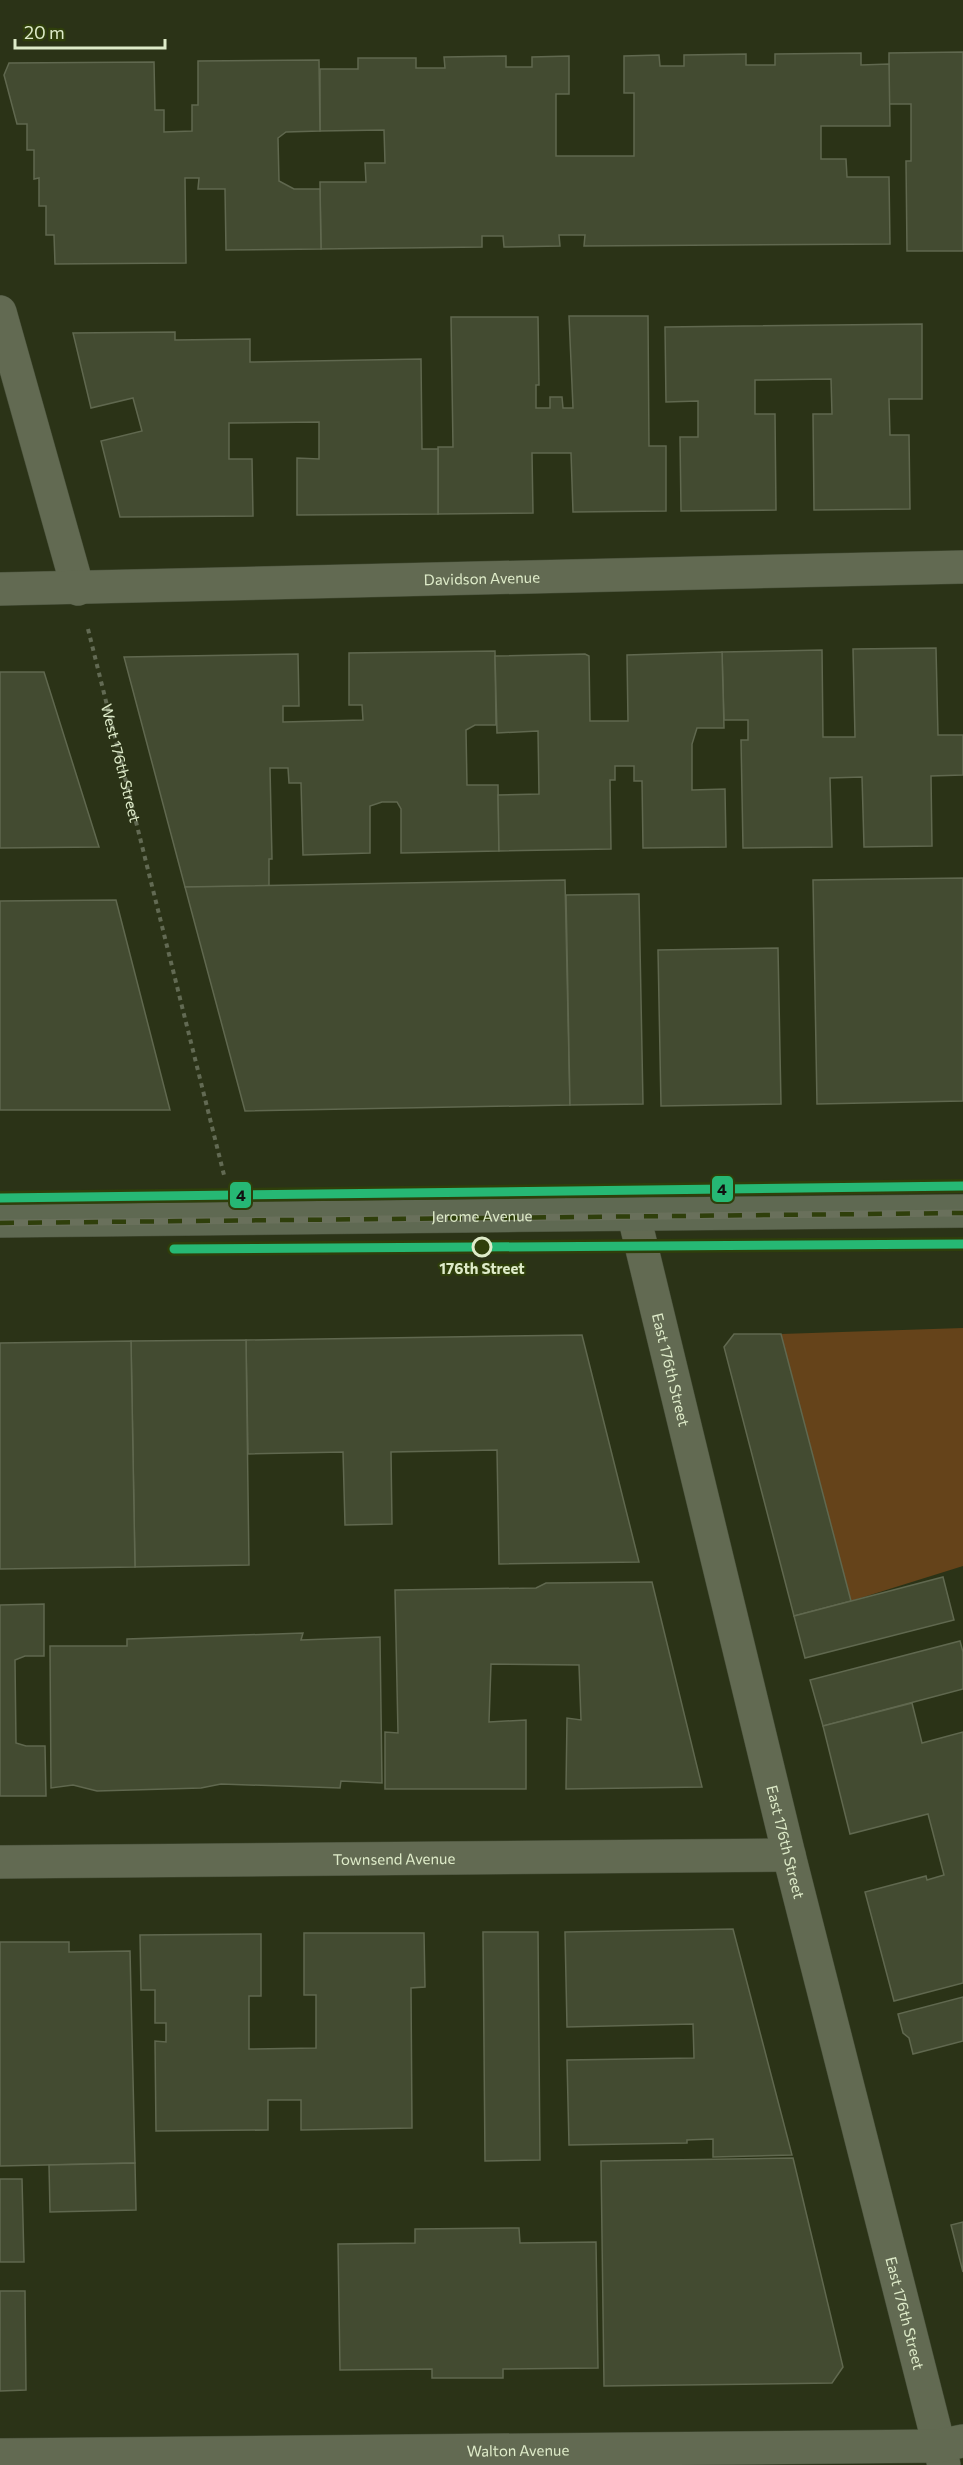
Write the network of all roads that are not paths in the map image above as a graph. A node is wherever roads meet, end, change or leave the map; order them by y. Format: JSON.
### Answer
{"nodes":[{"id":1,"x":0,"y":312,"type":"edge"},
{"id":2,"x":963,"y":567,"type":"edge"},
{"id":3,"x":0,"y":589,"type":"edge"},
{"id":4,"x":78,"y":589,"type":"junction"},
{"id":5,"x":963,"y":1211,"type":"edge"},
{"id":6,"x":634,"y":1216,"type":"junction"},
{"id":7,"x":0,"y":1221,"type":"edge"},
{"id":8,"x":789,"y":1855,"type":"junction"},
{"id":9,"x":0,"y":1862,"type":"edge"},
{"id":10,"x":949,"y":2451,"type":"edge"},
{"id":11,"x":0,"y":2455,"type":"edge"},
{"id":12,"x":281,"y":2459,"type":"edge"}],
"edges":[{"from":1,"to":4,"type":"street"},
{"from":2,"to":4,"type":"street","name":"Davidson Avenue"},
{"from":3,"to":4,"type":"street","name":"Davidson Avenue"},
{"from":5,"to":6,"type":"main road","name":"Jerome Avenue"},
{"from":6,"to":7,"type":"main road","name":"Jerome Avenue"},
{"from":6,"to":8,"type":"street","name":"East 176th Street"},
{"from":8,"to":9,"type":"street","name":"Townsend Avenue"},
{"from":8,"to":10,"type":"street","name":"East 176th Street"},
{"from":10,"to":12,"type":"street","name":"Walton Avenue"},
{"from":11,"to":12,"type":"street","name":"Walton Avenue"}]}
